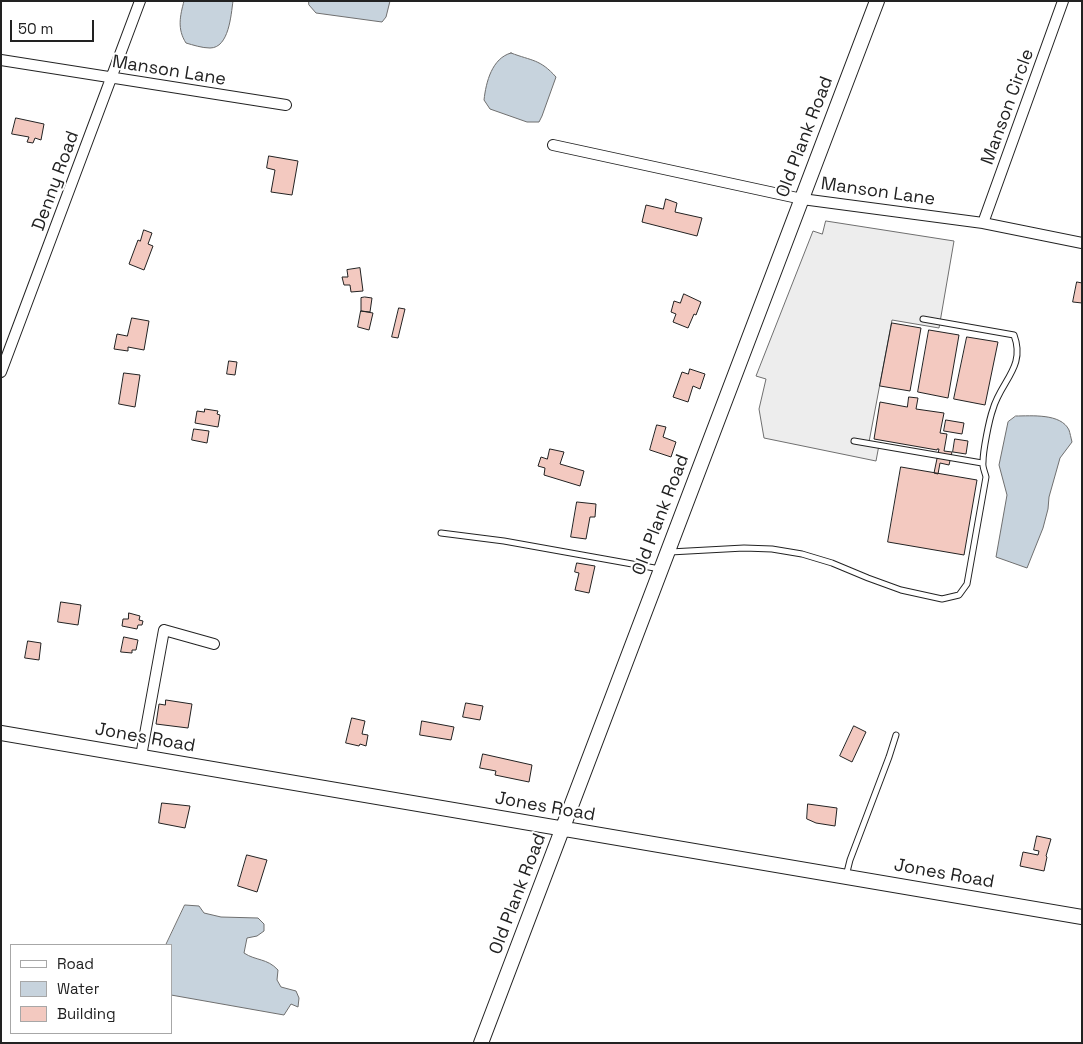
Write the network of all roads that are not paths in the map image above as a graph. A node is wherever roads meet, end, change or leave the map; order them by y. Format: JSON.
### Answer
{"nodes":[{"id":1,"x":140,"y":1,"type":"edge"},
{"id":2,"x":877,"y":1,"type":"edge"},
{"id":3,"x":1063,"y":1,"type":"edge"},
{"id":4,"x":1,"y":60,"type":"edge"},
{"id":5,"x":112,"y":79,"type":"junction"},
{"id":6,"x":286,"y":105,"type":"dead end"},
{"id":7,"x":553,"y":145,"type":"dead end"},
{"id":8,"x":802,"y":199,"type":"junction"},
{"id":9,"x":983,"y":223,"type":"junction"},
{"id":10,"x":1082,"y":242,"type":"edge"},
{"id":11,"x":923,"y":319,"type":"dead end"},
{"id":12,"x":1,"y":372,"type":"edge"},
{"id":13,"x":854,"y":441,"type":"dead end"},
{"id":14,"x":982,"y":463,"type":"junction"},
{"id":15,"x":441,"y":533,"type":"dead end"},
{"id":16,"x":666,"y":552,"type":"junction"},
{"id":17,"x":660,"y":569,"type":"junction"},
{"id":18,"x":214,"y":644,"type":"dead end"},
{"id":19,"x":1,"y":733,"type":"edge"},
{"id":20,"x":896,"y":735,"type":"dead end"},
{"id":21,"x":141,"y":756,"type":"junction"},
{"id":22,"x":563,"y":829,"type":"junction"},
{"id":23,"x":845,"y":876,"type":"junction"},
{"id":24,"x":1082,"y":917,"type":"edge"},
{"id":25,"x":481,"y":1043,"type":"edge"}],
"edges":[{"from":1,"to":5,"type":"street","name":"Denny Road"},
{"from":2,"to":8,"type":"street","name":"Old Plank Road"},
{"from":3,"to":9,"type":"street","name":"Manson Circle"},
{"from":4,"to":5,"type":"street","name":"Manson Lane"},
{"from":5,"to":6,"type":"street","name":"Manson Lane"},
{"from":5,"to":12,"type":"street","name":"Denny Road"},
{"from":7,"to":8,"type":"street","name":"Manson Lane"},
{"from":8,"to":9,"type":"street","name":"Manson Lane"},
{"from":8,"to":16,"type":"street","name":"Old Plank Road"},
{"from":9,"to":10,"type":"street","name":"Manson Lane"},
{"from":11,"to":14,"type":"lane"},
{"from":13,"to":14,"type":"lane"},
{"from":14,"to":16,"type":"lane"},
{"from":15,"to":17,"type":"lane"},
{"from":16,"to":17,"type":"street","name":"Old Plank Road"},
{"from":17,"to":22,"type":"street","name":"Old Plank Road"},
{"from":18,"to":21,"type":"street"},
{"from":19,"to":21,"type":"street","name":"Jones Road"},
{"from":20,"to":23,"type":"lane"},
{"from":21,"to":22,"type":"street","name":"Jones Road"},
{"from":22,"to":23,"type":"street","name":"Jones Road"},
{"from":22,"to":25,"type":"street","name":"Old Plank Road"},
{"from":23,"to":24,"type":"street","name":"Jones Road"}]}
